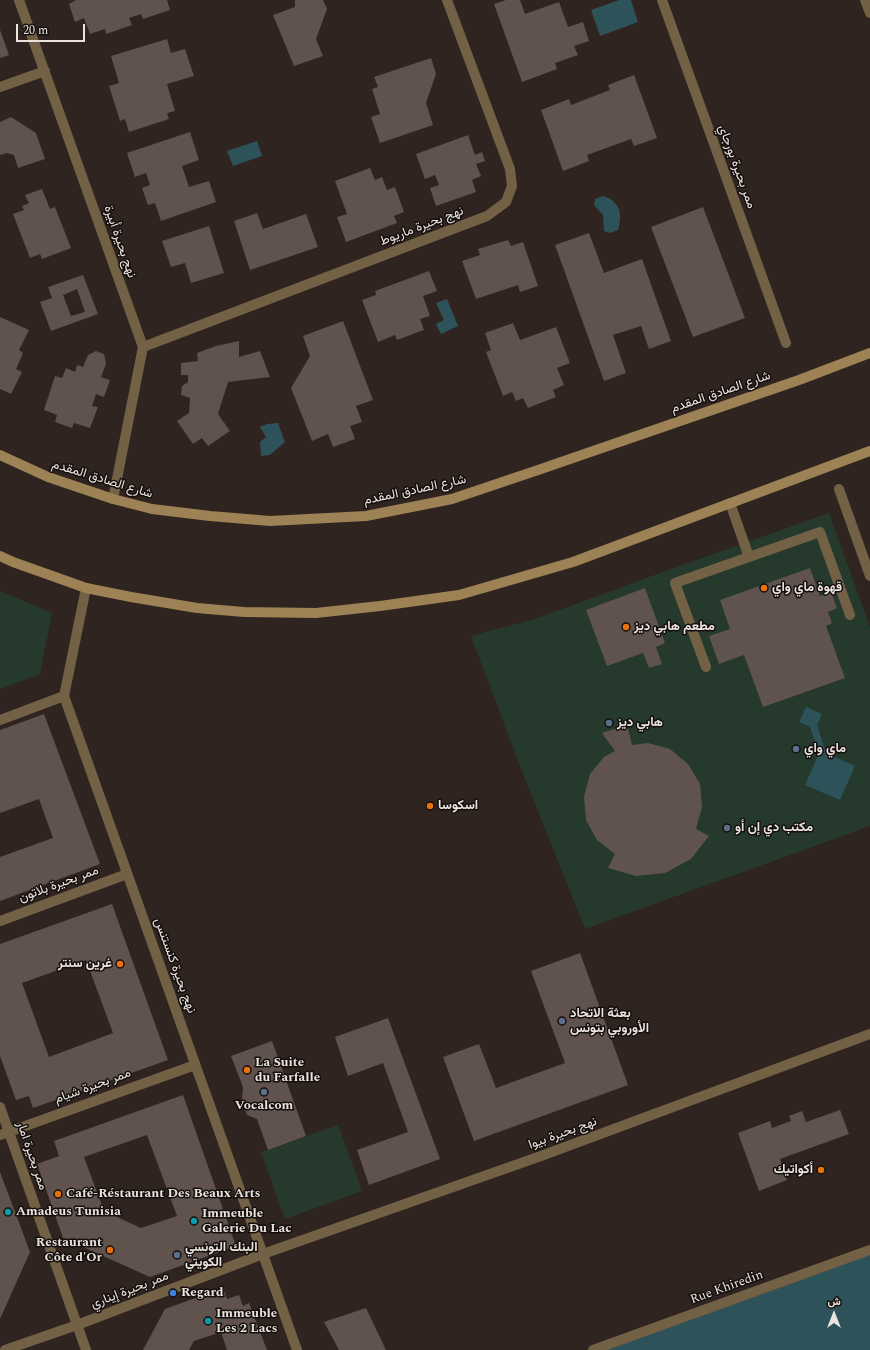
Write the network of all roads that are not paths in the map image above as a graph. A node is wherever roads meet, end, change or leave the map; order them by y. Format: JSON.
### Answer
{"nodes":[{"id":1,"x":19,"y":0,"type":"edge"},
{"id":2,"x":447,"y":0,"type":"edge"},
{"id":3,"x":662,"y":0,"type":"edge"},
{"id":4,"x":865,"y":0,"type":"edge"},
{"id":5,"x":870,"y":13,"type":"edge"},
{"id":6,"x":45,"y":71,"type":"junction"},
{"id":7,"x":0,"y":87,"type":"edge"},
{"id":8,"x":786,"y":344,"type":"dead end"},
{"id":9,"x":143,"y":347,"type":"junction"},
{"id":10,"x":870,"y":353,"type":"edge"},
{"id":11,"x":870,"y":451,"type":"edge"},
{"id":12,"x":0,"y":455,"type":"edge"},
{"id":13,"x":839,"y":489,"type":"dead end"},
{"id":14,"x":113,"y":499,"type":"junction"},
{"id":15,"x":730,"y":503,"type":"junction"},
{"id":16,"x":0,"y":556,"type":"edge"},
{"id":17,"x":749,"y":557,"type":"junction"},
{"id":18,"x":870,"y":576,"type":"edge"},
{"id":19,"x":86,"y":588,"type":"junction"},
{"id":20,"x":850,"y":614,"type":"dead end"},
{"id":21,"x":706,"y":668,"type":"dead end"},
{"id":22,"x":64,"y":696,"type":"junction"},
{"id":23,"x":0,"y":720,"type":"edge"},
{"id":24,"x":127,"y":874,"type":"junction"},
{"id":25,"x":0,"y":921,"type":"edge"},
{"id":26,"x":870,"y":1034,"type":"edge"},
{"id":27,"x":195,"y":1064,"type":"junction"},
{"id":28,"x":0,"y":1107,"type":"edge"},
{"id":29,"x":5,"y":1133,"type":"edge"},
{"id":30,"x":870,"y":1250,"type":"edge"},
{"id":31,"x":263,"y":1254,"type":"junction"},
{"id":32,"x":77,"y":1324,"type":"junction"},
{"id":33,"x":5,"y":1350,"type":"edge"},
{"id":34,"x":86,"y":1350,"type":"edge"},
{"id":35,"x":297,"y":1350,"type":"edge"},
{"id":36,"x":593,"y":1350,"type":"edge"}],
"edges":[{"from":1,"to":6,"type":"street","name":"نهج بحيرة أبيرة"},
{"from":2,"to":9,"type":"street","name":"نهج بحيرة ماريوط"},
{"from":3,"to":8,"type":"street","name":"ممر بحيرة بورجاي"},
{"from":4,"to":5,"type":"street"},
{"from":6,"to":7,"type":"street"},
{"from":6,"to":9,"type":"street","name":"نهج بحيرة أبيرة"},
{"from":9,"to":14,"type":"street"},
{"from":10,"to":14,"type":"main road","name":"شارع الصادق المقدم"},
{"from":11,"to":15,"type":"main road"},
{"from":12,"to":14,"type":"main road","name":"شارع الصادق المقدم"},
{"from":13,"to":18,"type":"street"},
{"from":15,"to":17,"type":"street"},
{"from":15,"to":19,"type":"main road"},
{"from":16,"to":19,"type":"main road"},
{"from":17,"to":20,"type":"street"},
{"from":17,"to":21,"type":"street"},
{"from":19,"to":22,"type":"street"},
{"from":22,"to":23,"type":"street"},
{"from":22,"to":24,"type":"street","name":"نهج بحيرة كنستنس"},
{"from":24,"to":25,"type":"street","name":"ممر بحيرة بلاتون"},
{"from":24,"to":27,"type":"street","name":"نهج بحيرة كنستنس"},
{"from":26,"to":31,"type":"street","name":"نهج بحيرة بيوا"},
{"from":27,"to":29,"type":"street","name":"ممر بحيرة شيام"},
{"from":27,"to":31,"type":"street","name":"نهج بحيرة كنستنس"},
{"from":28,"to":29,"type":"street","name":"ممر بحيرة امار"},
{"from":29,"to":32,"type":"street","name":"ممر بحيرة امار"},
{"from":30,"to":36,"type":"street","name":"Rue Khiredin"},
{"from":31,"to":32,"type":"street","name":"ممر بحيرة إيناري"},
{"from":31,"to":35,"type":"street","name":"نهج بحيرة كنستنس"},
{"from":32,"to":33,"type":"street","name":"ممر بحيرة إيناري"},
{"from":32,"to":34,"type":"street","name":"ممر بحيرة امار"}]}
